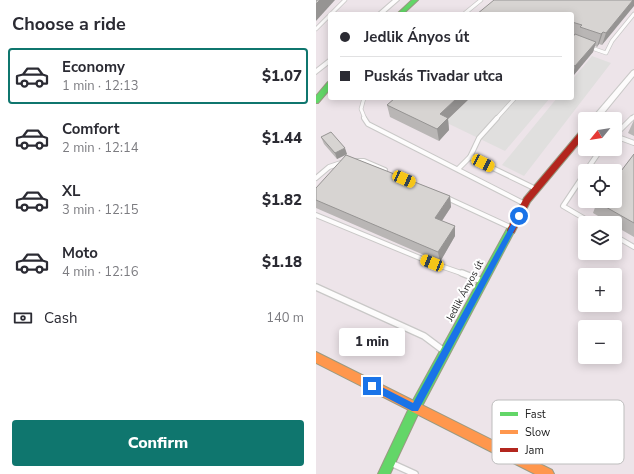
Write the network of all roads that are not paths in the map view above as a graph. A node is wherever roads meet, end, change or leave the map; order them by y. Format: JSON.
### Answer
{"nodes":[{"id":1,"x":345,"y":0,"type":"edge"},
{"id":2,"x":396,"y":0,"type":"edge"},
{"id":3,"x":415,"y":0,"type":"edge"},
{"id":4,"x":481,"y":0,"type":"edge"},
{"id":5,"x":332,"y":12,"type":"edge"},
{"id":6,"x":382,"y":12,"type":"edge"},
{"id":7,"x":402,"y":12,"type":"edge"},
{"id":8,"x":466,"y":12,"type":"edge"},
{"id":9,"x":634,"y":14,"type":"edge"},
{"id":10,"x":328,"y":16,"type":"edge"},
{"id":11,"x":316,"y":29,"type":"edge"},
{"id":12,"x":586,"y":46,"type":"edge"},
{"id":13,"x":328,"y":62,"type":"edge"},
{"id":14,"x":316,"y":72,"type":"edge"},
{"id":15,"x":634,"y":72,"type":"edge"},
{"id":16,"x":328,"y":82,"type":"edge"},
{"id":17,"x":328,"y":86,"type":"edge"},
{"id":18,"x":316,"y":92,"type":"edge"},
{"id":19,"x":363,"y":100,"type":"edge"},
{"id":20,"x":513,"y":100,"type":"edge"},
{"id":21,"x":316,"y":101,"type":"edge"},
{"id":22,"x":601,"y":112,"type":"edge"},
{"id":23,"x":634,"y":116,"type":"edge"},
{"id":24,"x":622,"y":129,"type":"edge"},
{"id":25,"x":622,"y":138,"type":"edge"},
{"id":26,"x":578,"y":139,"type":"edge"},
{"id":27,"x":634,"y":143,"type":"edge"},
{"id":28,"x":470,"y":157,"type":"junction"},
{"id":29,"x":347,"y":161,"type":"edge"},
{"id":30,"x":353,"y":161,"type":"edge"},
{"id":31,"x":458,"y":169,"type":"junction"},
{"id":32,"x":392,"y":174,"type":"edge"},
{"id":33,"x":316,"y":178,"type":"edge"},
{"id":34,"x":578,"y":184,"type":"edge"},
{"id":35,"x":536,"y":189,"type":"junction"},
{"id":36,"x":441,"y":195,"type":"edge"},
{"id":37,"x":525,"y":204,"type":"junction"},
{"id":38,"x":316,"y":215,"type":"edge"},
{"id":39,"x":580,"y":216,"type":"edge"},
{"id":40,"x":512,"y":228,"type":"junction"},
{"id":41,"x":622,"y":240,"type":"edge"},
{"id":42,"x":634,"y":247,"type":"edge"},
{"id":43,"x":483,"y":281,"type":"junction"},
{"id":44,"x":316,"y":286,"type":"edge"},
{"id":45,"x":445,"y":352,"type":"junction"},
{"id":46,"x":316,"y":357,"type":"edge"},
{"id":47,"x":415,"y":408,"type":"junction"},
{"id":48,"x":492,"y":446,"type":"edge"},
{"id":49,"x":389,"y":462,"type":"junction"},
{"id":50,"x":528,"y":464,"type":"edge"},
{"id":51,"x":384,"y":474,"type":"edge"},
{"id":52,"x":415,"y":474,"type":"edge"},
{"id":53,"x":548,"y":474,"type":"edge"}],
"edges":[{"from":1,"to":5,"type":"lane"},
{"from":2,"to":6,"type":"street"},
{"from":3,"to":7,"type":"street"},
{"from":4,"to":8,"type":"lane"},
{"from":9,"to":12,"type":"lane"},
{"from":10,"to":11,"type":"lane"},
{"from":13,"to":14,"type":"street"},
{"from":15,"to":22,"type":"street"},
{"from":16,"to":18,"type":"street"},
{"from":17,"to":21,"type":"street"},
{"from":19,"to":31,"type":"lane"},
{"from":20,"to":28,"type":"lane"},
{"from":23,"to":24,"type":"lane"},
{"from":25,"to":27,"type":"lane"},
{"from":26,"to":35,"type":"street","name":"Jedlik Ányos út"},
{"from":28,"to":31,"type":"lane"},
{"from":28,"to":35,"type":"lane"},
{"from":29,"to":33,"type":"lane"},
{"from":30,"to":32,"type":"lane"},
{"from":31,"to":37,"type":"lane"},
{"from":34,"to":39,"type":"lane"},
{"from":35,"to":37,"type":"street","name":"Jedlik Ányos út"},
{"from":36,"to":40,"type":"lane"},
{"from":37,"to":40,"type":"street","name":"Jedlik Ányos út"},
{"from":38,"to":43,"type":"lane"},
{"from":40,"to":43,"type":"street","name":"Jedlik Ányos út"},
{"from":41,"to":42,"type":"lane"},
{"from":43,"to":45,"type":"street","name":"Jedlik Ányos út"},
{"from":44,"to":45,"type":"lane"},
{"from":45,"to":47,"type":"street","name":"Jedlik Ányos út"},
{"from":46,"to":47,"type":"street"},
{"from":47,"to":48,"type":"street"},
{"from":47,"to":49,"type":"street","name":"Jedlik Ányos út"},
{"from":49,"to":51,"type":"street","name":"Jedlik Ányos út"},
{"from":49,"to":52,"type":"lane"},
{"from":50,"to":53,"type":"street"}]}
